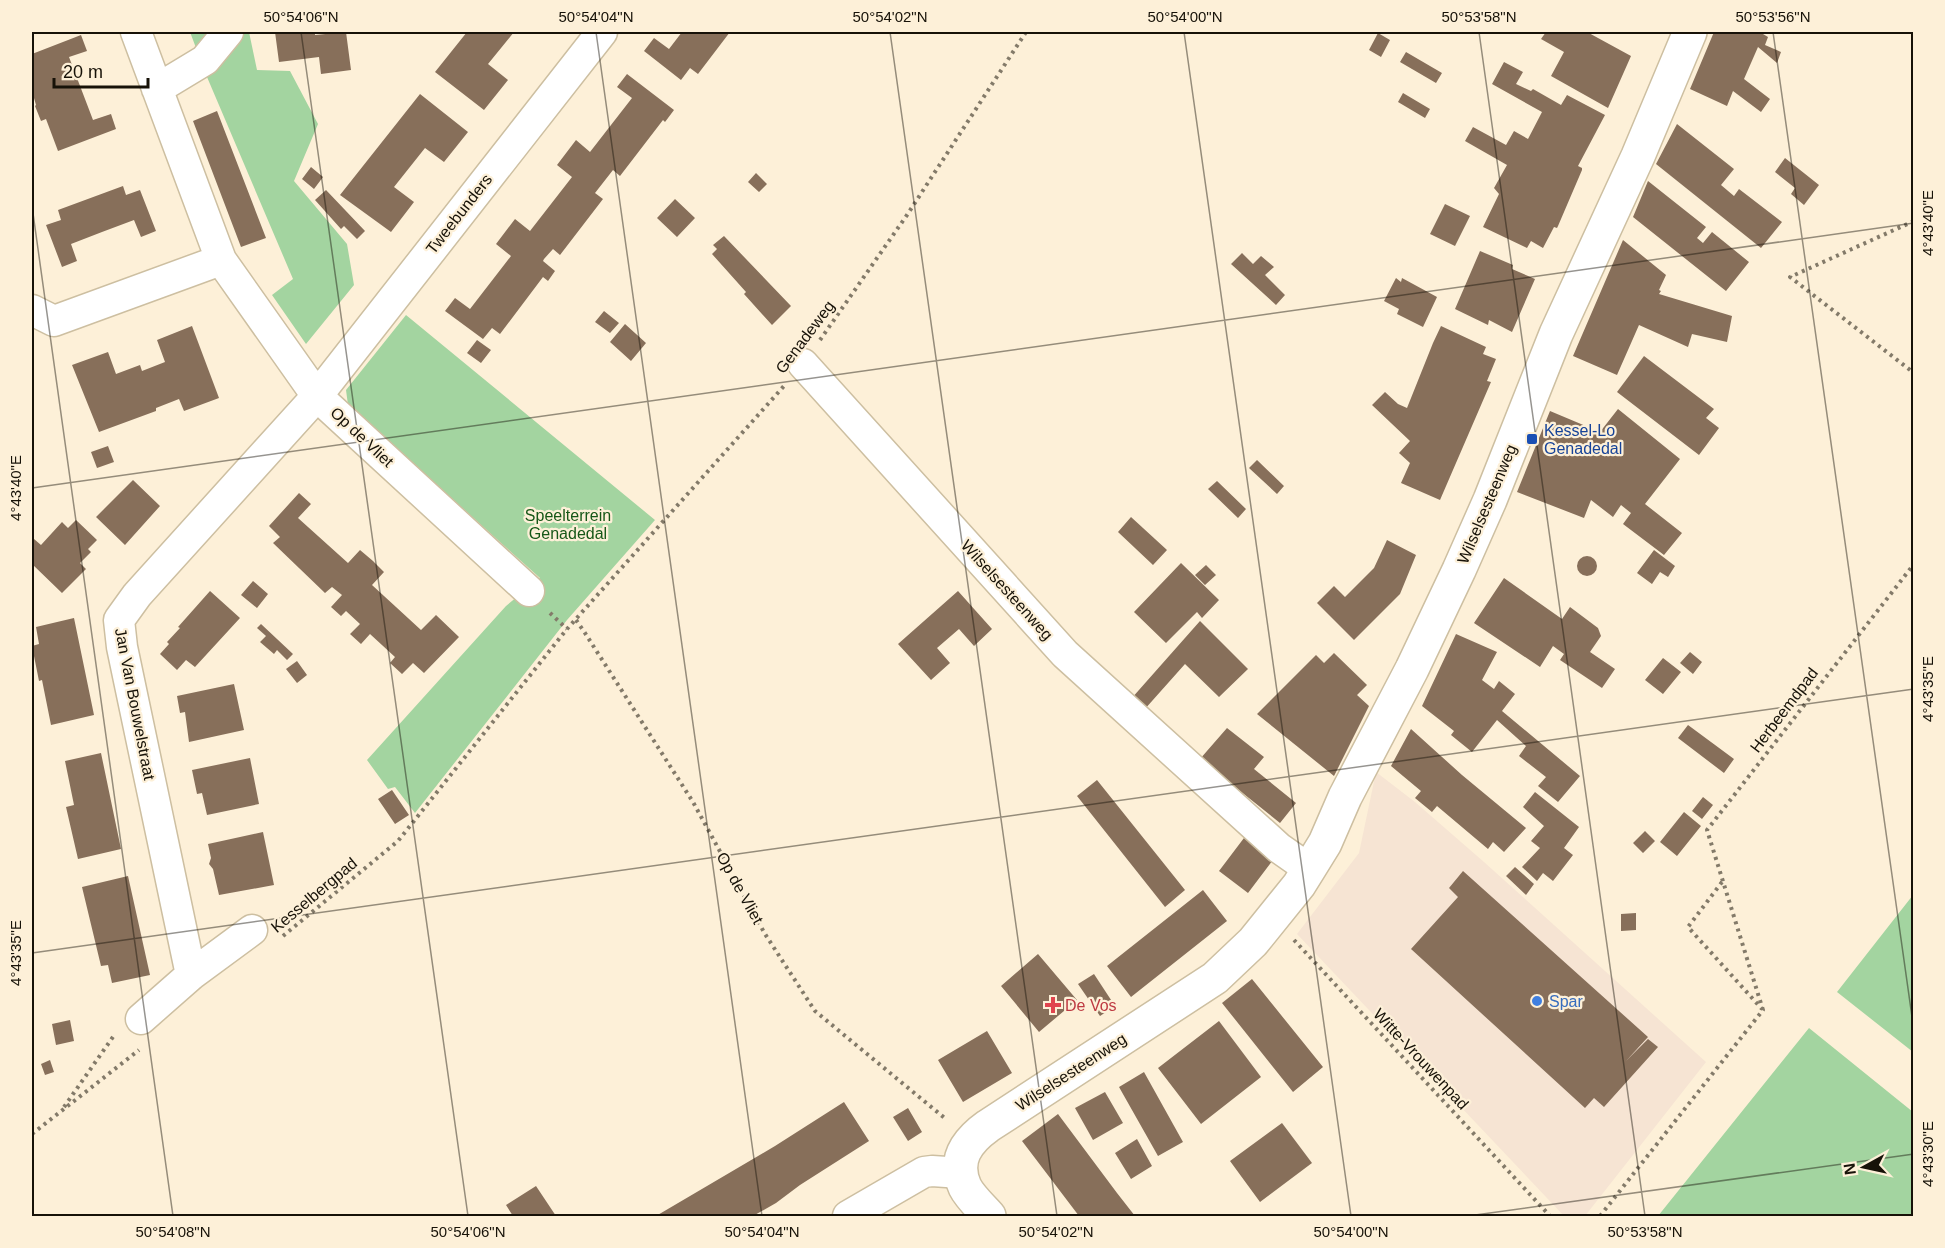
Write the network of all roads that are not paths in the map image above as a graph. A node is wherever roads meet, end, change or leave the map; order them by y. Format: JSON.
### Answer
{"nodes":[{"id":1,"x":136,"y":32,"type":"edge"},
{"id":2,"x":228,"y":32,"type":"edge"},
{"id":3,"x":602,"y":32,"type":"edge"},
{"id":4,"x":1690,"y":32,"type":"edge"},
{"id":5,"x":157,"y":89,"type":"junction"},
{"id":6,"x":221,"y":260,"type":"junction"},
{"id":7,"x":32,"y":310,"type":"edge"},
{"id":8,"x":803,"y":364,"type":"road end"},
{"id":9,"x":317,"y":396,"type":"junction"},
{"id":10,"x":529,"y":591,"type":"dead end"},
{"id":11,"x":1310,"y":869,"type":"junction"},
{"id":12,"x":264,"y":936,"type":"road end"},
{"id":13,"x":190,"y":975,"type":"junction"},
{"id":14,"x":135,"y":1030,"type":"road end"},
{"id":15,"x":961,"y":1173,"type":"junction"},
{"id":16,"x":848,"y":1216,"type":"edge"},
{"id":17,"x":989,"y":1216,"type":"edge"}],
"edges":[{"from":1,"to":5,"type":"street","name":"Op de Vliet"},
{"from":2,"to":5,"type":"street"},
{"from":3,"to":9,"type":"street","name":"Tweebunders"},
{"from":4,"to":11,"type":"street","name":"Wilselsesteenweg"},
{"from":5,"to":6,"type":"street","name":"Op de Vliet"},
{"from":6,"to":7,"type":"street"},
{"from":6,"to":9,"type":"street","name":"Op de Vliet"},
{"from":8,"to":11,"type":"street","name":"Wilselsesteenweg"},
{"from":9,"to":10,"type":"street","name":"Op de Vliet"},
{"from":9,"to":13,"type":"street","name":"Jan Van Bouwelstraat"},
{"from":11,"to":15,"type":"street","name":"Wilselsesteenweg"},
{"from":12,"to":13,"type":"street"},
{"from":13,"to":14,"type":"street"},
{"from":15,"to":16,"type":"street"},
{"from":15,"to":17,"type":"street"}]}
